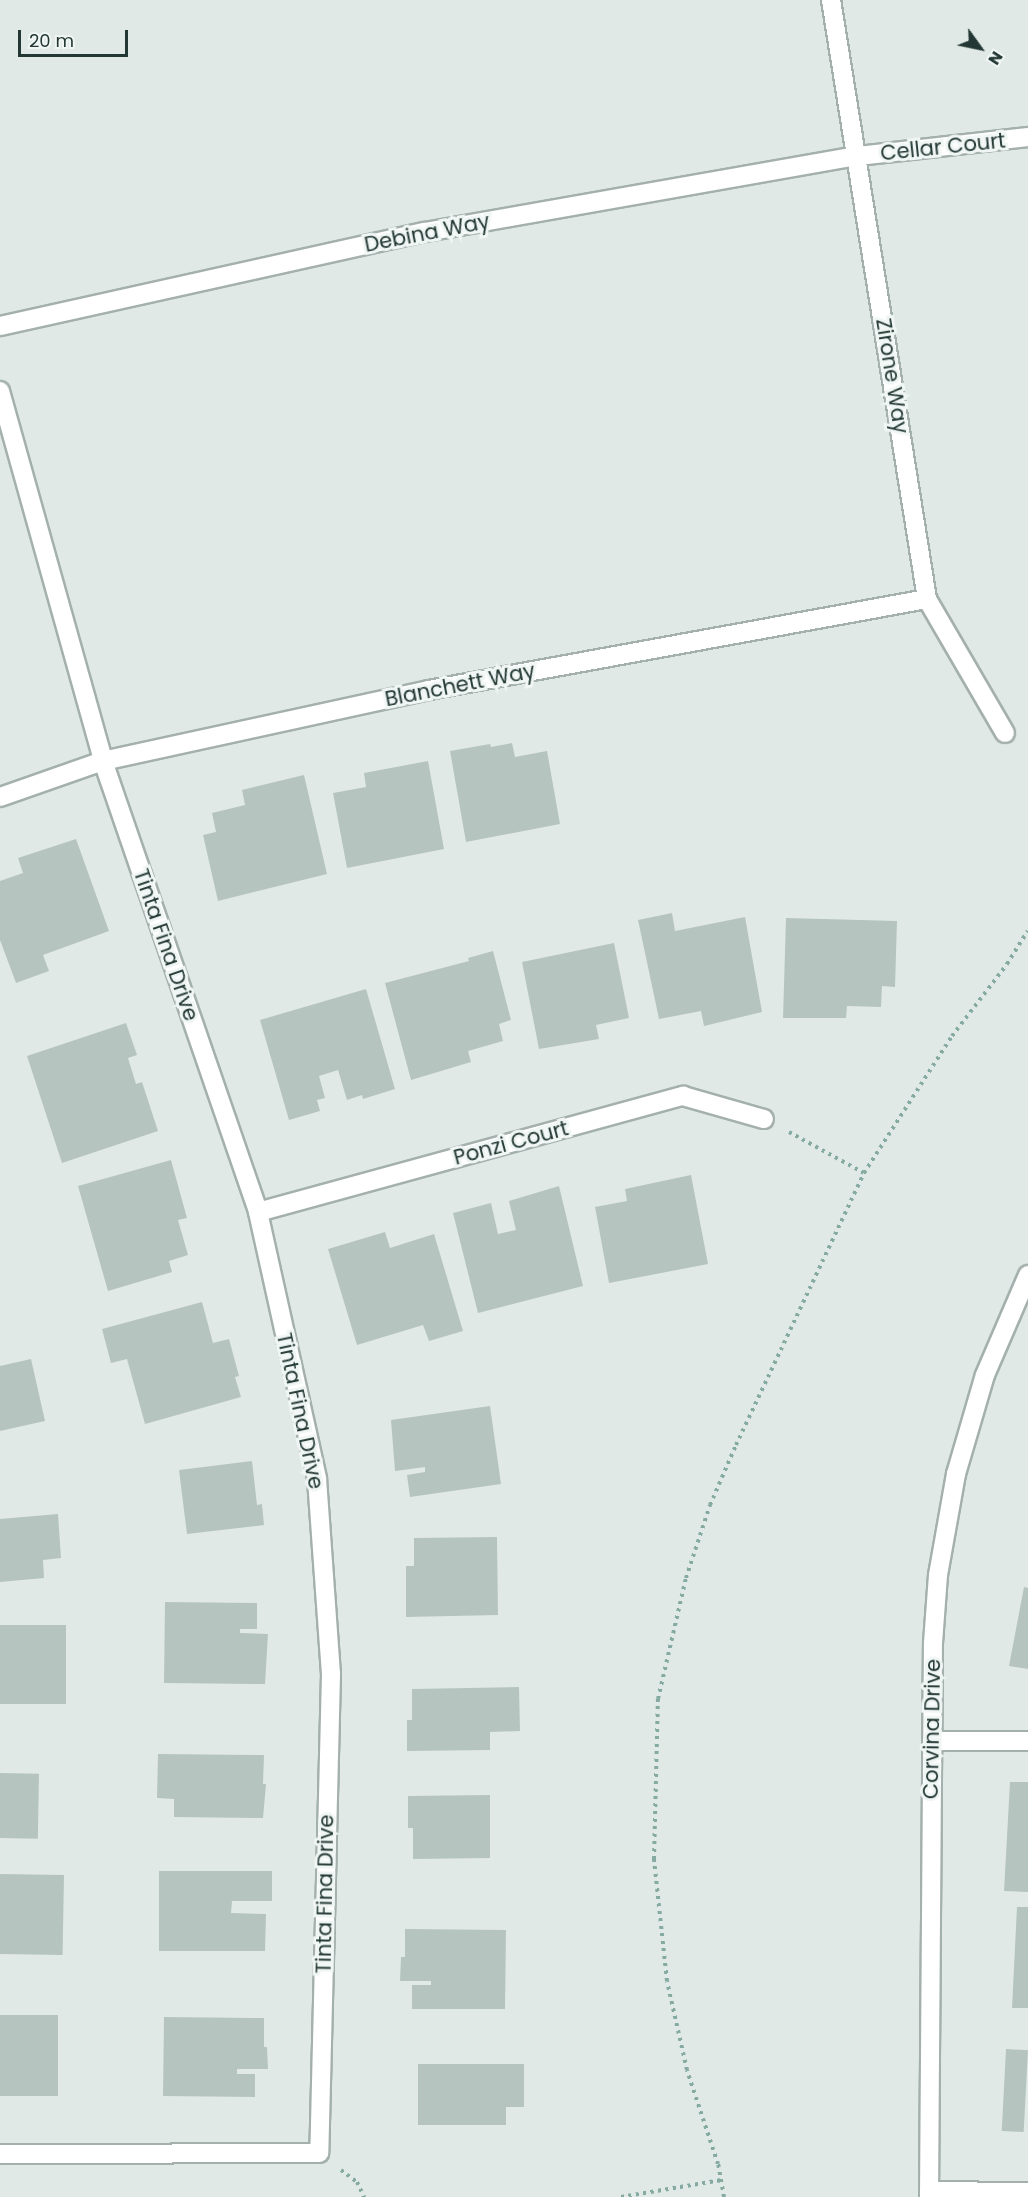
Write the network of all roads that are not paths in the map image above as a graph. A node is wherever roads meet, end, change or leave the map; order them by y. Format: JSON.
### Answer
{"nodes":[{"id":1,"x":831,"y":0,"type":"edge"},
{"id":2,"x":1028,"y":137,"type":"edge"},
{"id":3,"x":858,"y":156,"type":"junction"},
{"id":4,"x":0,"y":326,"type":"edge"},
{"id":5,"x":0,"y":391,"type":"edge"},
{"id":6,"x":927,"y":599,"type":"junction"},
{"id":7,"x":1005,"y":733,"type":"dead end"},
{"id":8,"x":103,"y":761,"type":"junction"},
{"id":9,"x":0,"y":797,"type":"edge"},
{"id":10,"x":764,"y":1119,"type":"road end"},
{"id":11,"x":258,"y":1212,"type":"junction"},
{"id":12,"x":1028,"y":1275,"type":"edge"},
{"id":13,"x":932,"y":1741,"type":"junction"},
{"id":14,"x":1028,"y":1741,"type":"edge"},
{"id":15,"x":0,"y":2154,"type":"edge"},
{"id":16,"x":1028,"y":2192,"type":"edge"},
{"id":17,"x":929,"y":2194,"type":"edge"}],
"edges":[{"from":1,"to":3,"type":"street","name":"Zirone Way"},
{"from":2,"to":3,"type":"street","name":"Cellar Court"},
{"from":3,"to":4,"type":"street","name":"Debina Way"},
{"from":3,"to":6,"type":"street","name":"Zirone Way"},
{"from":5,"to":8,"type":"street","name":"Tinta Fina Drive"},
{"from":6,"to":7,"type":"street","name":"Zirone Way"},
{"from":6,"to":8,"type":"street","name":"Blanchett Way"},
{"from":8,"to":9,"type":"street","name":"Blanchett Way"},
{"from":8,"to":11,"type":"street","name":"Tinta Fina Drive"},
{"from":10,"to":11,"type":"street","name":"Ponzi Court"},
{"from":11,"to":15,"type":"street","name":"Tinta Fina Drive"},
{"from":12,"to":13,"type":"street","name":"Corvina Drive"},
{"from":13,"to":14,"type":"street"},
{"from":13,"to":17,"type":"street","name":"Corvina Drive"},
{"from":16,"to":17,"type":"street"}]}
